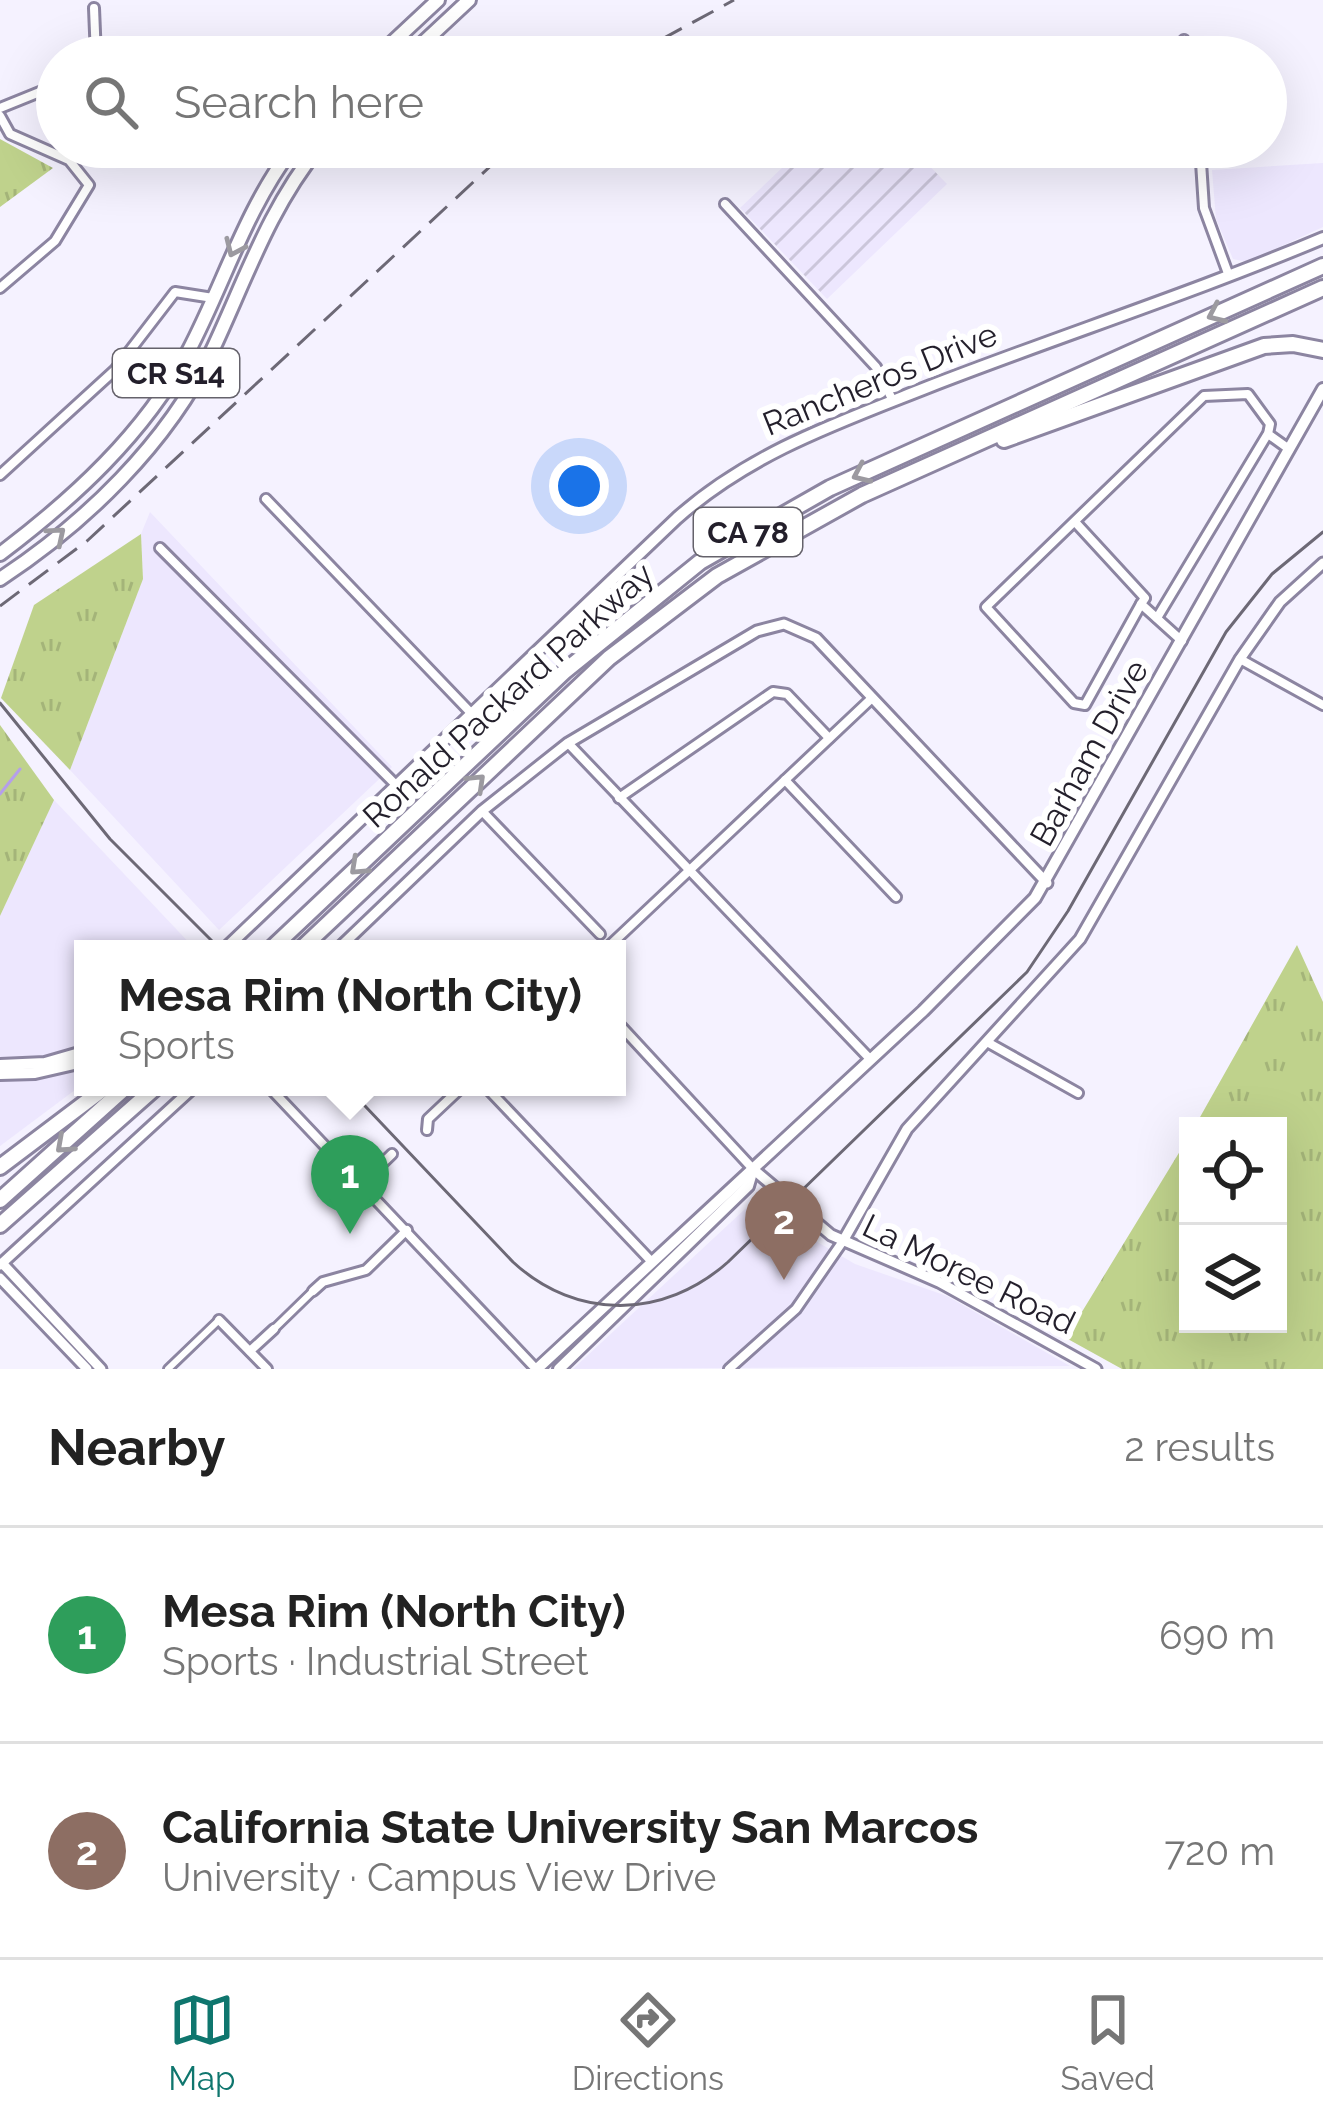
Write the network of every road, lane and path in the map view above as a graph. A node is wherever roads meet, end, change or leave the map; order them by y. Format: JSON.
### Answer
{"nodes":[{"id":1,"x":438,"y":0,"type":"edge"},
{"id":2,"x":469,"y":0,"type":"edge"},
{"id":3,"x":94,"y":8,"type":"dead end"},
{"id":4,"x":95,"y":36,"type":"edge"},
{"id":5,"x":399,"y":36,"type":"edge"},
{"id":6,"x":430,"y":36,"type":"edge"},
{"id":7,"x":36,"y":95,"type":"edge"},
{"id":8,"x":0,"y":112,"type":"edge"},
{"id":9,"x":36,"y":145,"type":"edge"},
{"id":10,"x":76,"y":168,"type":"edge"},
{"id":11,"x":280,"y":168,"type":"edge"},
{"id":12,"x":303,"y":168,"type":"edge"},
{"id":13,"x":1201,"y":168,"type":"edge"},
{"id":14,"x":725,"y":204,"type":"dead end"},
{"id":15,"x":1323,"y":238,"type":"edge"},
{"id":16,"x":1323,"y":266,"type":"edge"},
{"id":17,"x":1230,"y":278,"type":"junction"},
{"id":18,"x":0,"y":288,"type":"edge"},
{"id":19,"x":1323,"y":289,"type":"edge"},
{"id":20,"x":213,"y":298,"type":"junction"},
{"id":21,"x":1323,"y":350,"type":"edge"},
{"id":22,"x":210,"y":355,"type":"junction"},
{"id":23,"x":1323,"y":388,"type":"edge"},
{"id":24,"x":892,"y":401,"type":"junction"},
{"id":25,"x":1268,"y":434,"type":"junction"},
{"id":26,"x":966,"y":448,"type":"junction"},
{"id":27,"x":1289,"y":449,"type":"junction"},
{"id":28,"x":0,"y":475,"type":"edge"},
{"id":29,"x":266,"y":499,"type":"dead end"},
{"id":30,"x":1076,"y":523,"type":"junction"},
{"id":31,"x":160,"y":548,"type":"dead end"},
{"id":32,"x":0,"y":554,"type":"edge"},
{"id":33,"x":1323,"y":562,"type":"edge"},
{"id":34,"x":0,"y":580,"type":"edge"},
{"id":35,"x":1142,"y":604,"type":"junction"},
{"id":36,"x":1157,"y":618,"type":"junction"},
{"id":37,"x":1182,"y":641,"type":"junction"},
{"id":38,"x":1240,"y":658,"type":"junction"},
{"id":39,"x":872,"y":698,"type":"junction"},
{"id":40,"x":1323,"y":705,"type":"edge"},
{"id":41,"x":471,"y":713,"type":"junction"},
{"id":42,"x":829,"y":738,"type":"junction"},
{"id":43,"x":568,"y":743,"type":"junction"},
{"id":44,"x":785,"y":780,"type":"junction"},
{"id":45,"x":396,"y":785,"type":"junction"},
{"id":46,"x":619,"y":798,"type":"junction"},
{"id":47,"x":482,"y":811,"type":"junction"},
{"id":48,"x":687,"y":872,"type":"junction"},
{"id":49,"x":1046,"y":883,"type":"junction"},
{"id":50,"x":896,"y":897,"type":"dead end"},
{"id":51,"x":600,"y":934,"type":"dead end"},
{"id":52,"x":232,"y":940,"type":"edge"},
{"id":53,"x":281,"y":940,"type":"edge"},
{"id":54,"x":311,"y":940,"type":"edge"},
{"id":55,"x":347,"y":940,"type":"edge"},
{"id":56,"x":615,"y":940,"type":"edge"},
{"id":57,"x":626,"y":1032,"type":"edge"},
{"id":58,"x":987,"y":1042,"type":"junction"},
{"id":59,"x":74,"y":1058,"type":"edge"},
{"id":60,"x":870,"y":1059,"type":"junction"},
{"id":61,"x":74,"y":1060,"type":"edge"},
{"id":62,"x":0,"y":1065,"type":"edge"},
{"id":63,"x":0,"y":1074,"type":"edge"},
{"id":64,"x":1078,"y":1093,"type":"dead end"},
{"id":65,"x":94,"y":1096,"type":"edge"},
{"id":66,"x":116,"y":1096,"type":"edge"},
{"id":67,"x":146,"y":1096,"type":"edge"},
{"id":68,"x":184,"y":1096,"type":"edge"},
{"id":69,"x":277,"y":1096,"type":"edge"},
{"id":70,"x":452,"y":1096,"type":"edge"},
{"id":71,"x":495,"y":1096,"type":"edge"},
{"id":72,"x":427,"y":1130,"type":"dead end"},
{"id":73,"x":392,"y":1154,"type":"dead end"},
{"id":74,"x":0,"y":1166,"type":"edge"},
{"id":75,"x":753,"y":1169,"type":"junction"},
{"id":76,"x":54,"y":1182,"type":"junction"},
{"id":77,"x":362,"y":1183,"type":"junction"},
{"id":78,"x":0,"y":1200,"type":"edge"},
{"id":79,"x":0,"y":1225,"type":"edge"},
{"id":80,"x":407,"y":1231,"type":"junction"},
{"id":81,"x":0,"y":1238,"type":"edge"},
{"id":82,"x":843,"y":1241,"type":"junction"},
{"id":83,"x":651,"y":1261,"type":"junction"},
{"id":84,"x":1,"y":1264,"type":"edge"},
{"id":85,"x":0,"y":1278,"type":"edge"},
{"id":86,"x":313,"y":1292,"type":"joint"},
{"id":87,"x":220,"y":1320,"type":"joint"},
{"id":88,"x":274,"y":1329,"type":"joint"},
{"id":89,"x":250,"y":1351,"type":"junction"},
{"id":90,"x":89,"y":1360,"type":"edge"},
{"id":91,"x":101,"y":1369,"type":"edge"},
{"id":92,"x":167,"y":1369,"type":"edge"},
{"id":93,"x":267,"y":1369,"type":"edge"},
{"id":94,"x":536,"y":1369,"type":"edge"},
{"id":95,"x":559,"y":1369,"type":"edge"},
{"id":96,"x":730,"y":1369,"type":"edge"},
{"id":97,"x":1096,"y":1369,"type":"edge"}],
"edges":[{"from":1,"to":5,"type":"main road"},
{"from":2,"to":6,"type":"main road"},
{"from":3,"to":4,"type":"street"},
{"from":7,"to":8,"type":"street"},
{"from":8,"to":9,"type":"street"},
{"from":10,"to":18,"type":"street"},
{"from":11,"to":20,"type":"main road","number":"CR S14","one_way":true},
{"from":12,"to":22,"type":"main road","number":"CR S14"},
{"from":13,"to":17,"type":"street"},
{"from":14,"to":24,"type":"street"},
{"from":15,"to":17,"type":"main road","name":"Rancheros Drive"},
{"from":16,"to":53,"type":"highway","name":"Ronald Packard Parkway","number":"CA 78","one_way":true},
{"from":17,"to":24,"type":"main road","name":"Rancheros Drive"},
{"from":19,"to":26,"type":"highway","name":"Ronald Packard Parkway","number":"CA 78"},
{"from":20,"to":22,"type":"main road"},
{"from":20,"to":28,"type":"street"},
{"from":20,"to":32,"type":"main road","number":"CR S14"},
{"from":21,"to":26,"type":"highway"},
{"from":34,"to":22,"type":"main road","number":"CR S14","one_way":true},
{"from":23,"to":27,"type":"main road","name":"Barham Drive"},
{"from":24,"to":41,"type":"main road","name":"Rancheros Drive"},
{"from":25,"to":27,"type":"street"},
{"from":25,"to":30,"type":"street"},
{"from":25,"to":36,"type":"street"},
{"from":54,"to":26,"type":"highway","name":"Ronald Packard Parkway","number":"CA 78","one_way":true},
{"from":27,"to":37,"type":"main road","name":"Barham Drive"},
{"from":29,"to":41,"type":"street"},
{"from":30,"to":35,"type":"street"},
{"from":30,"to":35,"type":"street"},
{"from":31,"to":45,"type":"street"},
{"from":33,"to":38,"type":"street"},
{"from":35,"to":36,"type":"street"},
{"from":36,"to":37,"type":"street"},
{"from":37,"to":49,"type":"main road","name":"Barham Drive"},
{"from":38,"to":40,"type":"street"},
{"from":38,"to":58,"type":"street"},
{"from":39,"to":42,"type":"street"},
{"from":39,"to":43,"type":"street"},
{"from":39,"to":49,"type":"street"},
{"from":41,"to":45,"type":"main road","name":"Rancheros Drive"},
{"from":42,"to":44,"type":"street"},
{"from":42,"to":46,"type":"street"},
{"from":43,"to":46,"type":"street"},
{"from":43,"to":47,"type":"street"},
{"from":44,"to":48,"type":"street"},
{"from":44,"to":50,"type":"street"},
{"from":45,"to":52,"type":"main road","name":"Rancheros Drive"},
{"from":46,"to":48,"type":"street"},
{"from":47,"to":51,"type":"street"},
{"from":47,"to":55,"type":"street"},
{"from":48,"to":56,"type":"street"},
{"from":48,"to":60,"type":"street"},
{"from":49,"to":60,"type":"main road","name":"Barham Drive"},
{"from":57,"to":75,"type":"street","name":"La Moree Road"},
{"from":58,"to":64,"type":"street"},
{"from":58,"to":82,"type":"street"},
{"from":59,"to":62,"type":"main road"},
{"from":60,"to":75,"type":"main road","name":"Barham Drive"},
{"from":61,"to":63,"type":"main road"},
{"from":65,"to":74,"type":"highway"},
{"from":66,"to":78,"type":"highway","one_way":true},
{"from":67,"to":76,"type":"highway"},
{"from":68,"to":84,"type":"street"},
{"from":69,"to":77,"type":"street"},
{"from":70,"to":72,"type":"street"},
{"from":71,"to":83,"type":"street"},
{"from":73,"to":77,"type":"street"},
{"from":75,"to":82,"type":"street","name":"La Moree Road"},
{"from":75,"to":83,"type":"main road"},
{"from":75,"to":95,"type":"main road"},
{"from":76,"to":79,"type":"highway"},
{"from":76,"to":81,"type":"highway"},
{"from":77,"to":80,"type":"street"},
{"from":80,"to":86,"type":"street"},
{"from":80,"to":94,"type":"street"},
{"from":82,"to":96,"type":"street"},
{"from":82,"to":97,"type":"street","name":"La Moree Road"},
{"from":83,"to":94,"type":"main road"},
{"from":84,"to":90,"type":"street"},
{"from":85,"to":90,"type":"street"},
{"from":86,"to":88,"type":"street"},
{"from":87,"to":89,"type":"street"},
{"from":87,"to":92,"type":"street"},
{"from":88,"to":89,"type":"street"},
{"from":89,"to":93,"type":"street"},
{"from":90,"to":91,"type":"street"}]}
